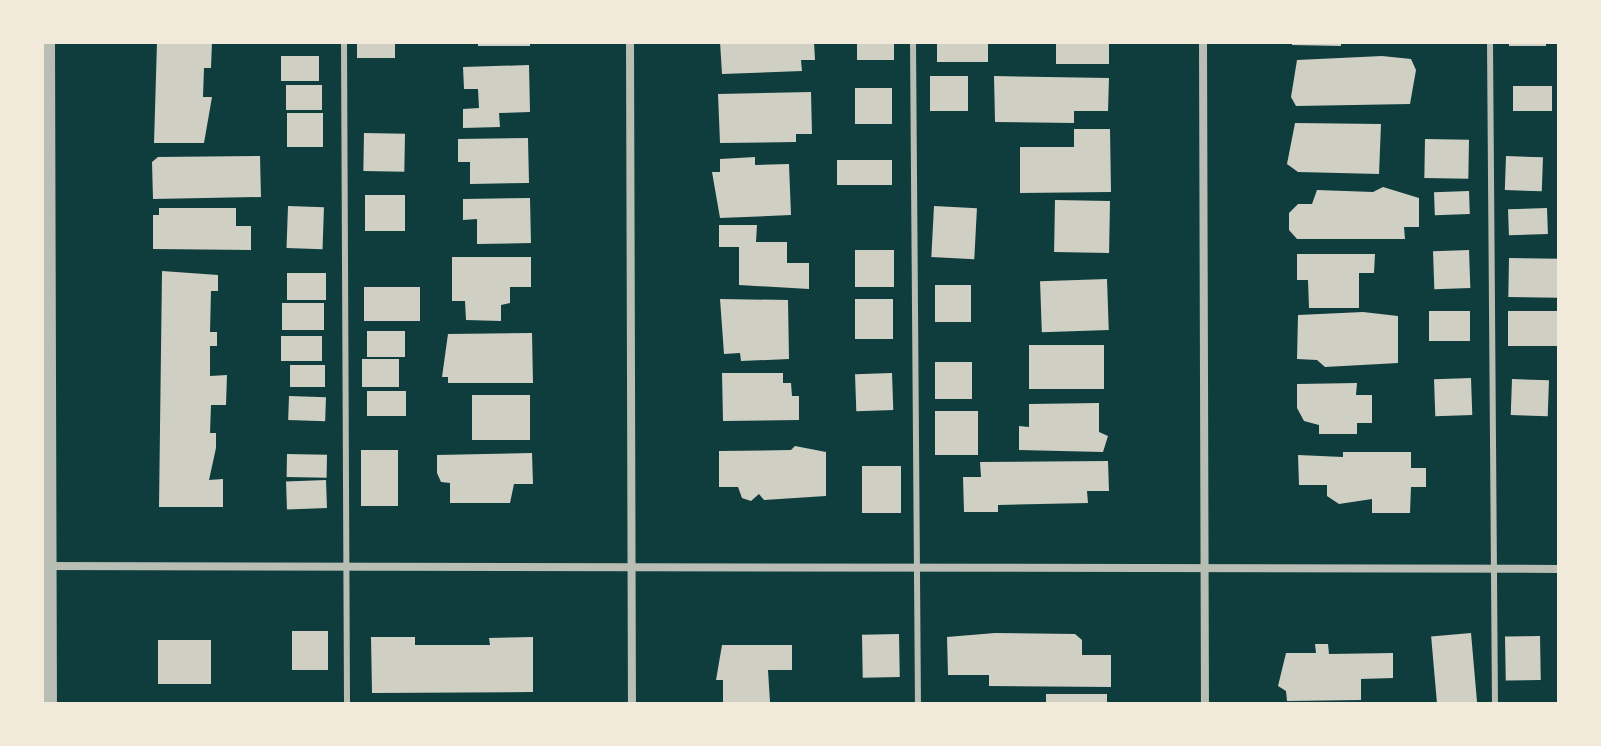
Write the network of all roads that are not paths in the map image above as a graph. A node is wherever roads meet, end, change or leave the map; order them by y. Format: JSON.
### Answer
{"nodes":[{"id":1,"x":48,"y":42,"type":"edge"},
{"id":2,"x":344,"y":42,"type":"edge"},
{"id":3,"x":630,"y":42,"type":"edge"},
{"id":4,"x":913,"y":42,"type":"edge"},
{"id":5,"x":1203,"y":42,"type":"edge"},
{"id":6,"x":1490,"y":42,"type":"edge"},
{"id":7,"x":45,"y":566,"type":"edge"},
{"id":8,"x":346,"y":567,"type":"junction"},
{"id":9,"x":632,"y":568,"type":"junction"},
{"id":10,"x":917,"y":568,"type":"junction"},
{"id":11,"x":1203,"y":568,"type":"junction"},
{"id":12,"x":1493,"y":569,"type":"junction"},
{"id":13,"x":1559,"y":569,"type":"edge"},
{"id":14,"x":50,"y":704,"type":"edge"},
{"id":15,"x":347,"y":704,"type":"edge"},
{"id":16,"x":632,"y":704,"type":"edge"},
{"id":17,"x":918,"y":704,"type":"edge"},
{"id":18,"x":1205,"y":704,"type":"edge"},
{"id":19,"x":1495,"y":704,"type":"edge"}],
"edges":[{"from":1,"to":7,"type":"street"},
{"from":2,"to":8,"type":"lane"},
{"from":3,"to":9,"type":"street"},
{"from":4,"to":10,"type":"lane"},
{"from":5,"to":11,"type":"street"},
{"from":6,"to":12,"type":"lane"},
{"from":7,"to":8,"type":"street"},
{"from":7,"to":14,"type":"street"},
{"from":8,"to":9,"type":"street"},
{"from":8,"to":15,"type":"lane"},
{"from":9,"to":10,"type":"street"},
{"from":9,"to":16,"type":"street"},
{"from":10,"to":11,"type":"street"},
{"from":10,"to":17,"type":"lane"},
{"from":11,"to":12,"type":"street"},
{"from":11,"to":18,"type":"street"},
{"from":12,"to":13,"type":"street"},
{"from":12,"to":19,"type":"lane"}]}
